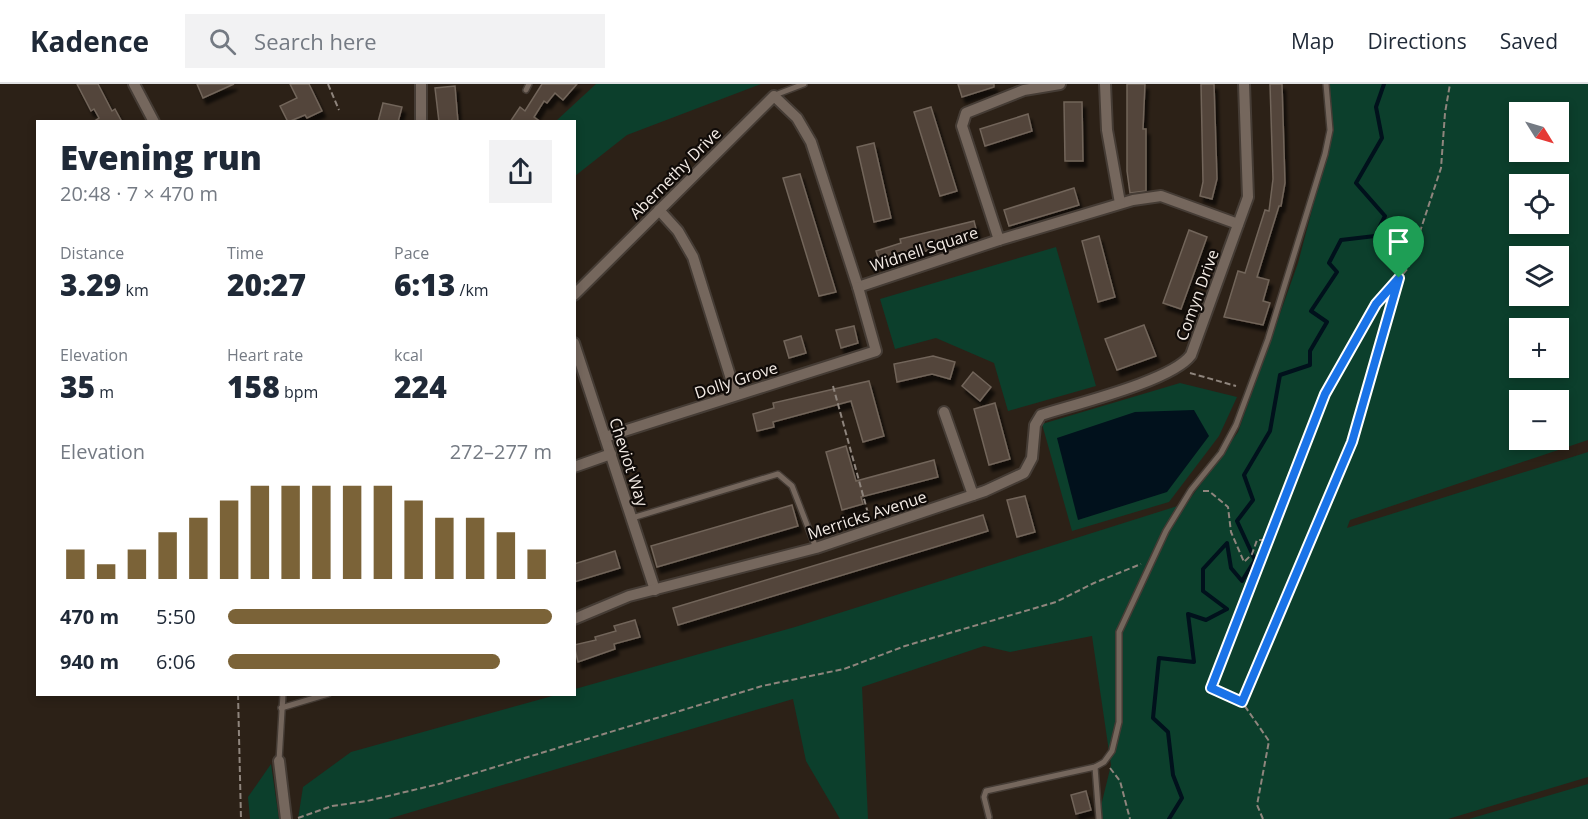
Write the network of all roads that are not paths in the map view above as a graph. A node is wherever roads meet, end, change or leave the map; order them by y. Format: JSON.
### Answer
{"nodes":[{"id":1,"x":134,"y":84,"type":"edge"},
{"id":2,"x":421,"y":84,"type":"edge"},
{"id":3,"x":804,"y":84,"type":"edge"},
{"id":4,"x":1060,"y":84,"type":"edge"},
{"id":5,"x":1106,"y":84,"type":"edge"},
{"id":6,"x":1244,"y":84,"type":"edge"},
{"id":7,"x":1326,"y":84,"type":"edge"},
{"id":8,"x":774,"y":96,"type":"junction"},
{"id":9,"x":153,"y":120,"type":"edge"},
{"id":10,"x":421,"y":120,"type":"edge"},
{"id":11,"x":1120,"y":204,"type":"junction"},
{"id":12,"x":659,"y":210,"type":"junction"},
{"id":13,"x":1238,"y":224,"type":"junction"},
{"id":14,"x":999,"y":240,"type":"junction"},
{"id":15,"x":858,"y":287,"type":"junction"},
{"id":16,"x":576,"y":293,"type":"edge"},
{"id":17,"x":576,"y":349,"type":"edge"},
{"id":18,"x":876,"y":351,"type":"joint"},
{"id":19,"x":736,"y":395,"type":"junction"},
{"id":20,"x":944,"y":412,"type":"dead end"},
{"id":21,"x":1041,"y":415,"type":"joint"},
{"id":22,"x":605,"y":437,"type":"junction"},
{"id":23,"x":611,"y":454,"type":"junction"},
{"id":24,"x":576,"y":466,"type":"edge"},
{"id":25,"x":973,"y":495,"type":"junction"},
{"id":26,"x":632,"y":518,"type":"junction"},
{"id":27,"x":816,"y":548,"type":"junction"},
{"id":28,"x":656,"y":590,"type":"junction"},
{"id":29,"x":576,"y":618,"type":"edge"},
{"id":30,"x":283,"y":696,"type":"edge"},
{"id":31,"x":321,"y":696,"type":"edge"},
{"id":32,"x":281,"y":708,"type":"junction"},
{"id":33,"x":279,"y":761,"type":"joint"},
{"id":34,"x":1095,"y":767,"type":"junction"},
{"id":35,"x":989,"y":817,"type":"dead end"},
{"id":36,"x":286,"y":819,"type":"edge"},
{"id":37,"x":1100,"y":819,"type":"edge"}],
"edges":[{"from":1,"to":9,"type":"street"},
{"from":2,"to":10,"type":"street"},
{"from":3,"to":8,"type":"lane","name":"Abernethy Drive"},
{"from":4,"to":14,"type":"street","name":"Widnell Square"},
{"from":5,"to":11,"type":"street"},
{"from":6,"to":13,"type":"street","name":"Comyn Drive"},
{"from":7,"to":34,"type":"lane"},
{"from":8,"to":12,"type":"street","name":"Abernethy Drive"},
{"from":8,"to":15,"type":"street","name":"Widnell Square"},
{"from":11,"to":13,"type":"street","name":"Widnell Square"},
{"from":11,"to":14,"type":"street","name":"Widnell Square"},
{"from":12,"to":16,"type":"street","name":"Abernethy Drive"},
{"from":12,"to":19,"type":"street"},
{"from":13,"to":21,"type":"street","name":"Comyn Drive"},
{"from":14,"to":15,"type":"street","name":"Widnell Square"},
{"from":15,"to":18,"type":"street","name":"Widnell Square"},
{"from":17,"to":22,"type":"street","name":"Cheviot Way"},
{"from":18,"to":19,"type":"street","name":"Dolly Grove"},
{"from":19,"to":22,"type":"street","name":"Dolly Grove"},
{"from":20,"to":25,"type":"street"},
{"from":21,"to":25,"type":"street","name":"Merricks Avenue"},
{"from":22,"to":23,"type":"street","name":"Cheviot Way"},
{"from":23,"to":24,"type":"street"},
{"from":23,"to":26,"type":"street","name":"Cheviot Way"},
{"from":25,"to":27,"type":"street","name":"Merricks Avenue"},
{"from":26,"to":27,"type":"lane"},
{"from":26,"to":28,"type":"street","name":"Cheviot Way"},
{"from":27,"to":28,"type":"street","name":"Merricks Avenue"},
{"from":28,"to":29,"type":"street","name":"Merricks Avenue"},
{"from":30,"to":32,"type":"lane"},
{"from":31,"to":32,"type":"lane"},
{"from":32,"to":33,"type":"lane"},
{"from":33,"to":36,"type":"street"},
{"from":34,"to":35,"type":"lane"},
{"from":34,"to":37,"type":"lane"}]}
